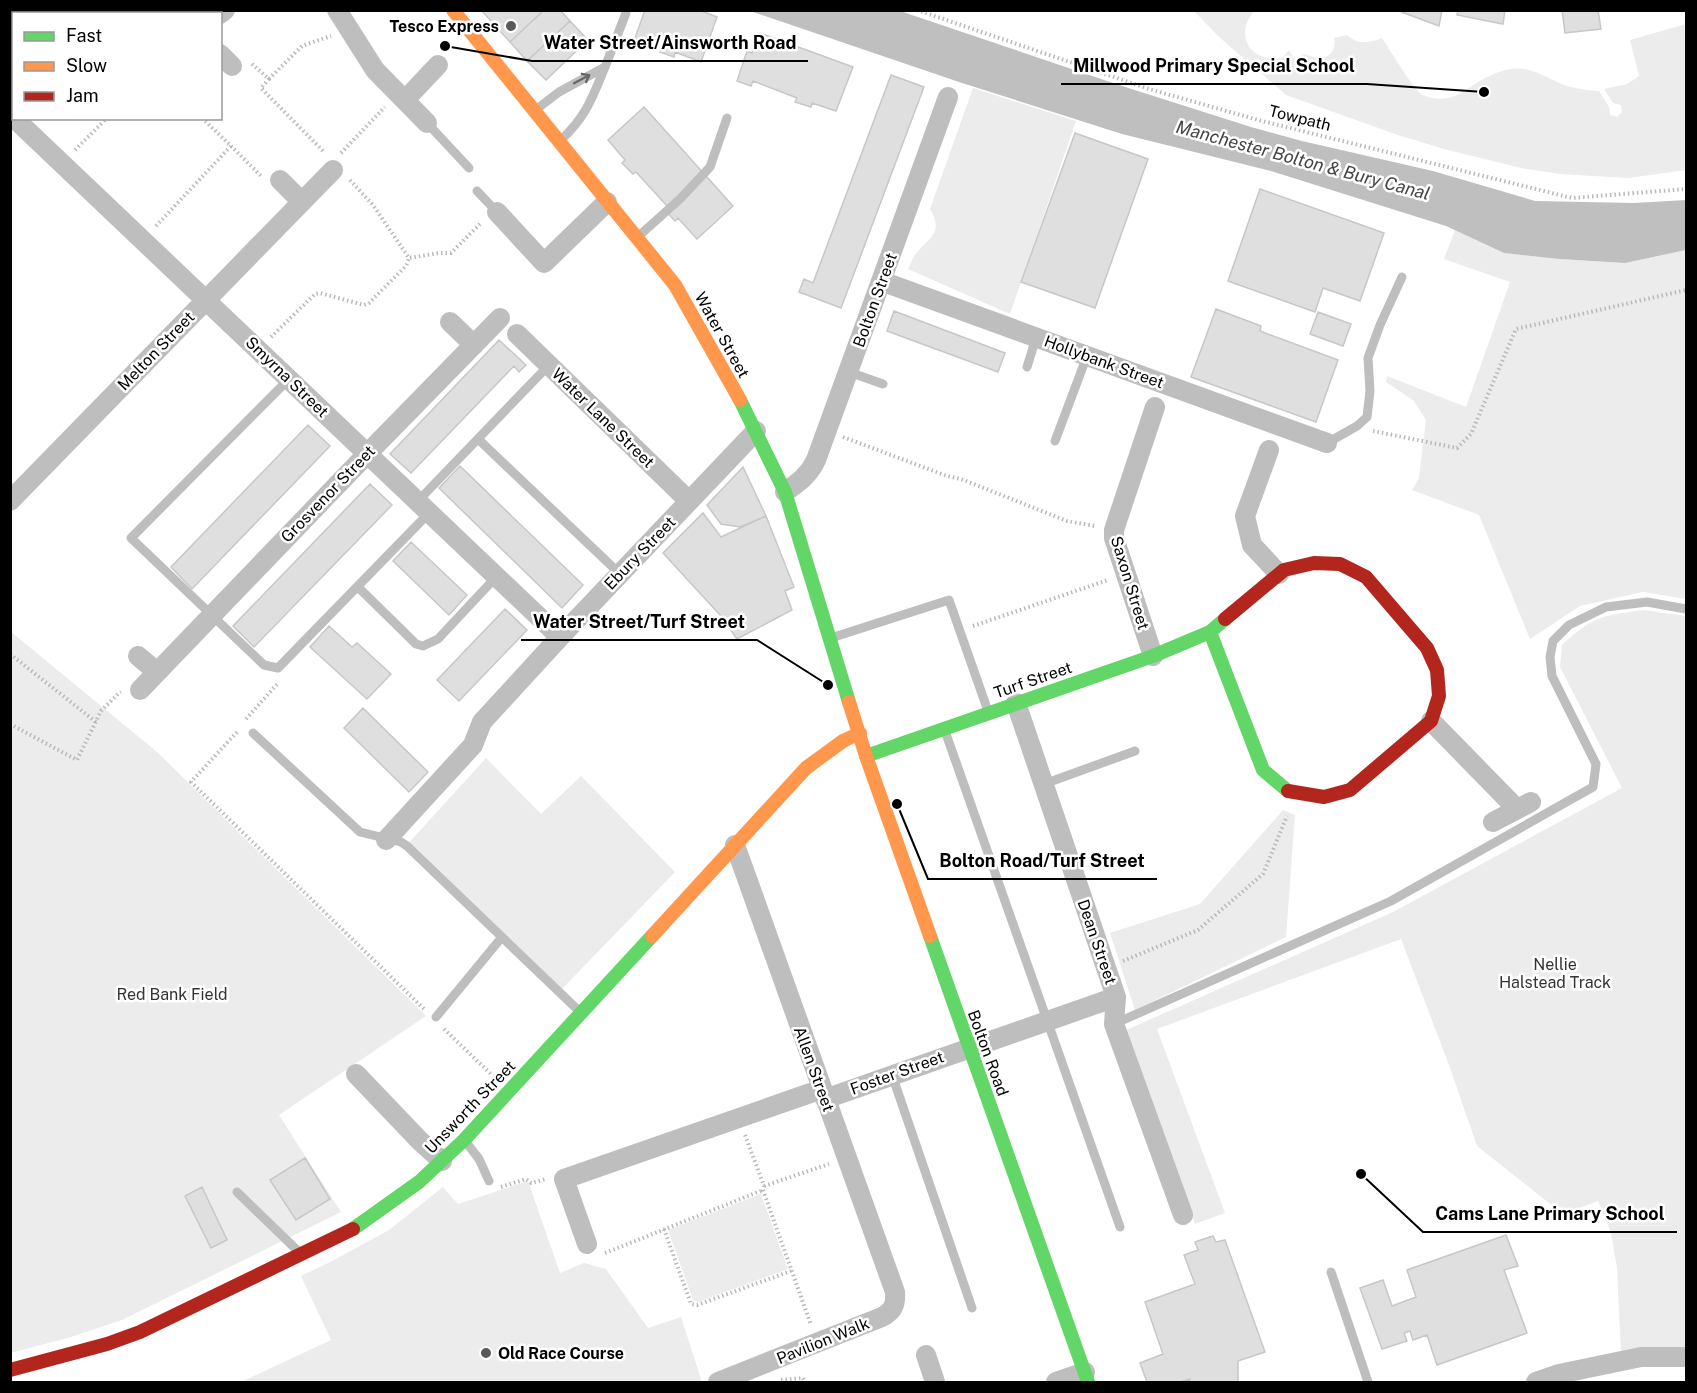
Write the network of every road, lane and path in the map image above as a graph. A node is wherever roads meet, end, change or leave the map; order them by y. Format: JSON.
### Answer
{"nodes":[{"id":1,"x":337,"y":10,"type":"edge"},
{"id":2,"x":453,"y":10,"type":"edge"},
{"id":3,"x":917,"y":10,"type":"edge"},
{"id":4,"x":626,"y":12,"type":"dead end"},
{"id":5,"x":348,"y":29,"type":"junction"},
{"id":6,"x":226,"y":60,"type":"edge"},
{"id":7,"x":438,"y":65,"type":"dead end"},
{"id":8,"x":605,"y":67,"type":"junction"},
{"id":9,"x":269,"y":79,"type":"junction"},
{"id":10,"x":402,"y":97,"type":"junction"},
{"id":11,"x":948,"y":97,"type":"dead end"},
{"id":12,"x":534,"y":112,"type":"junction"},
{"id":13,"x":727,"y":118,"type":"dead end"},
{"id":14,"x":16,"y":120,"type":"edge"},
{"id":15,"x":105,"y":120,"type":"edge"},
{"id":16,"x":204,"y":120,"type":"edge"},
{"id":17,"x":428,"y":123,"type":"joint"},
{"id":18,"x":559,"y":142,"type":"junction"},
{"id":19,"x":231,"y":146,"type":"junction"},
{"id":20,"x":62,"y":163,"type":"junction"},
{"id":21,"x":333,"y":166,"type":"junction"},
{"id":22,"x":468,"y":168,"type":"dead end"},
{"id":23,"x":280,"y":180,"type":"joint"},
{"id":24,"x":1686,"y":189,"type":"edge"},
{"id":25,"x":477,"y":191,"type":"dead end"},
{"id":26,"x":302,"y":202,"type":"junction"},
{"id":27,"x":607,"y":202,"type":"junction"},
{"id":28,"x":496,"y":211,"type":"junction"},
{"id":29,"x":637,"y":238,"type":"junction"},
{"id":30,"x":143,"y":240,"type":"junction"},
{"id":31,"x":409,"y":258,"type":"junction"},
{"id":32,"x":1402,"y":277,"type":"dead end"},
{"id":33,"x":881,"y":281,"type":"junction"},
{"id":34,"x":1686,"y":290,"type":"edge"},
{"id":35,"x":205,"y":299,"type":"junction"},
{"id":36,"x":500,"y":318,"type":"dead end"},
{"id":37,"x":450,"y":322,"type":"dead end"},
{"id":38,"x":517,"y":334,"type":"dead end"},
{"id":39,"x":1036,"y":338,"type":"junction"},
{"id":40,"x":474,"y":345,"type":"junction"},
{"id":41,"x":258,"y":350,"type":"junction"},
{"id":42,"x":1087,"y":356,"type":"junction"},
{"id":43,"x":549,"y":365,"type":"junction"},
{"id":44,"x":1028,"y":367,"type":"dead end"},
{"id":45,"x":849,"y":372,"type":"junction"},
{"id":46,"x":289,"y":379,"type":"junction"},
{"id":47,"x":883,"y":384,"type":"dead end"},
{"id":48,"x":1155,"y":407,"type":"dead end"},
{"id":49,"x":756,"y":431,"type":"junction"},
{"id":50,"x":828,"y":432,"type":"junction"},
{"id":51,"x":1365,"y":433,"type":"dead end"},
{"id":52,"x":478,"y":439,"type":"junction"},
{"id":53,"x":1055,"y":441,"type":"dead end"},
{"id":54,"x":1327,"y":443,"type":"joint"},
{"id":55,"x":1269,"y":450,"type":"dead end"},
{"id":56,"x":367,"y":453,"type":"junction"},
{"id":57,"x":13,"y":492,"type":"edge"},
{"id":58,"x":786,"y":492,"type":"junction"},
{"id":59,"x":689,"y":501,"type":"junction"},
{"id":60,"x":424,"y":507,"type":"junction"},
{"id":61,"x":1114,"y":530,"type":"junction"},
{"id":62,"x":620,"y":574,"type":"junction"},
{"id":63,"x":1126,"y":574,"type":"junction"},
{"id":64,"x":1279,"y":574,"type":"junction"},
{"id":65,"x":496,"y":577,"type":"junction"},
{"id":66,"x":357,"y":587,"type":"junction"},
{"id":67,"x":1686,"y":609,"type":"edge"},
{"id":68,"x":212,"y":615,"type":"junction"},
{"id":69,"x":960,"y":630,"type":"junction"},
{"id":70,"x":1210,"y":632,"type":"junction"},
{"id":71,"x":560,"y":637,"type":"junction"},
{"id":72,"x":831,"y":638,"type":"junction"},
{"id":73,"x":10,"y":654,"type":"edge"},
{"id":74,"x":138,"y":656,"type":"dead end"},
{"id":75,"x":1153,"y":656,"type":"junction"},
{"id":76,"x":278,"y":668,"type":"junction"},
{"id":77,"x":157,"y":672,"type":"junction"},
{"id":78,"x":140,"y":690,"type":"joint"},
{"id":79,"x":1016,"y":703,"type":"junction"},
{"id":80,"x":988,"y":713,"type":"junction"},
{"id":81,"x":1431,"y":721,"type":"junction"},
{"id":82,"x":96,"y":722,"type":"junction"},
{"id":83,"x":10,"y":724,"type":"edge"},
{"id":84,"x":944,"y":729,"type":"junction"},
{"id":85,"x":253,"y":733,"type":"dead end"},
{"id":86,"x":860,"y":733,"type":"junction"},
{"id":87,"x":1135,"y":751,"type":"dead end"},
{"id":88,"x":866,"y":756,"type":"junction"},
{"id":89,"x":1044,"y":784,"type":"junction"},
{"id":90,"x":1294,"y":793,"type":"junction"},
{"id":91,"x":1493,"y":822,"type":"dead end"},
{"id":92,"x":386,"y":840,"type":"junction"},
{"id":93,"x":735,"y":845,"type":"junction"},
{"id":94,"x":502,"y":937,"type":"junction"},
{"id":95,"x":1106,"y":967,"type":"junction"},
{"id":96,"x":1116,"y":997,"type":"junction"},
{"id":97,"x":581,"y":1012,"type":"junction"},
{"id":98,"x":436,"y":1017,"type":"junction"},
{"id":99,"x":1047,"y":1021,"type":"junction"},
{"id":100,"x":1114,"y":1024,"type":"junction"},
{"id":101,"x":969,"y":1047,"type":"junction"},
{"id":102,"x":356,"y":1074,"type":"dead end"},
{"id":103,"x":892,"y":1075,"type":"junction"},
{"id":104,"x":509,"y":1091,"type":"junction"},
{"id":105,"x":823,"y":1094,"type":"junction"},
{"id":106,"x":740,"y":1119,"type":"junction"},
{"id":107,"x":464,"y":1140,"type":"junction"},
{"id":108,"x":846,"y":1158,"type":"junction"},
{"id":109,"x":442,"y":1161,"type":"junction"},
{"id":110,"x":564,"y":1179,"type":"junction"},
{"id":111,"x":489,"y":1181,"type":"joint"},
{"id":112,"x":763,"y":1188,"type":"junction"},
{"id":113,"x":237,"y":1192,"type":"dead end"},
{"id":114,"x":1183,"y":1215,"type":"dead end"},
{"id":115,"x":1119,"y":1227,"type":"dead end"},
{"id":116,"x":664,"y":1229,"type":"junction"},
{"id":117,"x":587,"y":1244,"type":"joint"},
{"id":118,"x":302,"y":1254,"type":"junction"},
{"id":119,"x":791,"y":1270,"type":"junction"},
{"id":120,"x":1331,"y":1272,"type":"dead end"},
{"id":121,"x":895,"y":1292,"type":"joint"},
{"id":122,"x":972,"y":1308,"type":"dead end"},
{"id":123,"x":817,"y":1343,"type":"junction"},
{"id":124,"x":926,"y":1355,"type":"dead end"},
{"id":125,"x":1686,"y":1357,"type":"edge"},
{"id":126,"x":10,"y":1370,"type":"edge"},
{"id":127,"x":1086,"y":1377,"type":"edge"},
{"id":128,"x":730,"y":1381,"type":"edge"},
{"id":129,"x":935,"y":1383,"type":"edge"},
{"id":130,"x":1056,"y":1383,"type":"edge"},
{"id":131,"x":1368,"y":1383,"type":"edge"},
{"id":132,"x":1536,"y":1383,"type":"edge"}],
"edges":[{"from":1,"to":5,"type":"street"},
{"from":2,"to":12,"type":"street","name":"Water Street"},
{"from":3,"to":24,"type":"path","name":"Towpath"},
{"from":4,"to":8,"type":"lane"},
{"from":5,"to":9,"type":"path"},
{"from":5,"to":10,"type":"street"},
{"from":6,"to":9,"type":"path"},
{"from":7,"to":10,"type":"street"},
{"from":12,"to":8,"type":"lane","one_way":true},
{"from":8,"to":18,"type":"lane"},
{"from":9,"to":21,"type":"path"},
{"from":10,"to":17,"type":"street"},
{"from":10,"to":21,"type":"path"},
{"from":11,"to":33,"type":"street","name":"Bolton Street"},
{"from":12,"to":18,"type":"street","name":"Water Street"},
{"from":13,"to":29,"type":"lane"},
{"from":14,"to":20,"type":"street","name":"Smyrna Street"},
{"from":15,"to":20,"type":"path"},
{"from":16,"to":19,"type":"path"},
{"from":17,"to":22,"type":"lane"},
{"from":18,"to":27,"type":"street","name":"Water Street"},
{"from":19,"to":23,"type":"path"},
{"from":19,"to":30,"type":"path"},
{"from":20,"to":30,"type":"street","name":"Smyrna Street"},
{"from":21,"to":26,"type":"street","name":"Melton Street"},
{"from":21,"to":31,"type":"path"},
{"from":23,"to":26,"type":"street"},
{"from":25,"to":28,"type":"lane"},
{"from":26,"to":35,"type":"street","name":"Melton Street"},
{"from":27,"to":28,"type":"street"},
{"from":27,"to":29,"type":"street","name":"Water Street"},
{"from":28,"to":31,"type":"path"},
{"from":29,"to":49,"type":"street","name":"Water Street"},
{"from":30,"to":35,"type":"street","name":"Smyrna Street"},
{"from":31,"to":41,"type":"path"},
{"from":32,"to":54,"type":"lane"},
{"from":33,"to":39,"type":"street","name":"Hollybank Street"},
{"from":33,"to":45,"type":"street","name":"Bolton Street"},
{"from":34,"to":51,"type":"path"},
{"from":35,"to":41,"type":"street","name":"Smyrna Street"},
{"from":35,"to":57,"type":"street","name":"Melton Street"},
{"from":36,"to":40,"type":"street","name":"Grosvenor Street"},
{"from":37,"to":40,"type":"street"},
{"from":38,"to":43,"type":"street","name":"Water Lane Street"},
{"from":39,"to":42,"type":"street","name":"Hollybank Street"},
{"from":39,"to":44,"type":"lane"},
{"from":40,"to":56,"type":"street","name":"Grosvenor Street"},
{"from":41,"to":46,"type":"street","name":"Smyrna Street"},
{"from":42,"to":53,"type":"lane"},
{"from":42,"to":54,"type":"street","name":"Hollybank Street"},
{"from":43,"to":52,"type":"lane"},
{"from":43,"to":59,"type":"street","name":"Water Lane Street"},
{"from":45,"to":47,"type":"lane"},
{"from":45,"to":50,"type":"street","name":"Bolton Street"},
{"from":46,"to":56,"type":"street","name":"Smyrna Street"},
{"from":46,"to":68,"type":"lane"},
{"from":48,"to":61,"type":"street","name":"Saxon Street"},
{"from":49,"to":58,"type":"street","name":"Water Street"},
{"from":49,"to":59,"type":"street","name":"Ebury Street"},
{"from":50,"to":58,"type":"street","name":"Bolton Street"},
{"from":50,"to":61,"type":"path"},
{"from":52,"to":60,"type":"lane"},
{"from":52,"to":62,"type":"lane"},
{"from":55,"to":64,"type":"street"},
{"from":56,"to":60,"type":"street","name":"Smyrna Street"},
{"from":56,"to":68,"type":"street","name":"Grosvenor Street"},
{"from":58,"to":72,"type":"street","name":"Water Street"},
{"from":59,"to":62,"type":"street","name":"Ebury Street"},
{"from":60,"to":65,"type":"street","name":"Smyrna Street"},
{"from":60,"to":66,"type":"lane"},
{"from":61,"to":63,"type":"street","name":"Saxon Street"},
{"from":62,"to":71,"type":"street","name":"Ebury Street"},
{"from":63,"to":69,"type":"path"},
{"from":63,"to":75,"type":"street","name":"Saxon Street"},
{"from":64,"to":70,"type":"street","name":"Turf Street"},
{"from":64,"to":81,"type":"street"},
{"from":65,"to":66,"type":"lane"},
{"from":65,"to":71,"type":"street","name":"Smyrna Street"},
{"from":66,"to":76,"type":"lane"},
{"from":67,"to":100,"type":"lane"},
{"from":68,"to":76,"type":"lane"},
{"from":68,"to":77,"type":"street","name":"Grosvenor Street"},
{"from":69,"to":72,"type":"lane"},
{"from":69,"to":80,"type":"lane"},
{"from":70,"to":75,"type":"street","name":"Turf Street"},
{"from":70,"to":90,"type":"street"},
{"from":71,"to":92,"type":"street","name":"Ebury Street"},
{"from":72,"to":86,"type":"street","name":"Water Street"},
{"from":73,"to":82,"type":"path"},
{"from":74,"to":77,"type":"street"},
{"from":75,"to":79,"type":"street","name":"Turf Street"},
{"from":76,"to":98,"type":"path"},
{"from":77,"to":78,"type":"street","name":"Grosvenor Street"},
{"from":78,"to":82,"type":"path"},
{"from":79,"to":80,"type":"street","name":"Turf Street"},
{"from":79,"to":89,"type":"street","name":"Dean Street"},
{"from":80,"to":84,"type":"street","name":"Turf Street"},
{"from":81,"to":90,"type":"street"},
{"from":81,"to":91,"type":"street"},
{"from":82,"to":83,"type":"path"},
{"from":84,"to":88,"type":"street","name":"Turf Street"},
{"from":84,"to":99,"type":"lane"},
{"from":85,"to":92,"type":"lane"},
{"from":86,"to":88,"type":"street","name":"Bolton Road"},
{"from":86,"to":93,"type":"street","name":"Unsworth Street"},
{"from":87,"to":89,"type":"lane"},
{"from":88,"to":101,"type":"street","name":"Bolton Road"},
{"from":89,"to":95,"type":"street","name":"Dean Street"},
{"from":90,"to":95,"type":"path"},
{"from":92,"to":94,"type":"lane"},
{"from":93,"to":97,"type":"street","name":"Unsworth Street"},
{"from":93,"to":105,"type":"street","name":"Allen Street"},
{"from":94,"to":97,"type":"lane"},
{"from":94,"to":98,"type":"lane"},
{"from":95,"to":96,"type":"street","name":"Dean Street"},
{"from":96,"to":99,"type":"street","name":"Foster Street"},
{"from":96,"to":100,"type":"street","name":"Dean Street"},
{"from":97,"to":104,"type":"street","name":"Unsworth Street"},
{"from":98,"to":104,"type":"path"},
{"from":99,"to":101,"type":"street","name":"Foster Street"},
{"from":99,"to":115,"type":"lane"},
{"from":100,"to":114,"type":"street","name":"Dean Street"},
{"from":101,"to":103,"type":"street","name":"Foster Street"},
{"from":101,"to":127,"type":"street","name":"Bolton Road"},
{"from":102,"to":109,"type":"street"},
{"from":103,"to":105,"type":"street","name":"Foster Street"},
{"from":103,"to":122,"type":"lane"},
{"from":104,"to":107,"type":"street","name":"Unsworth Street"},
{"from":105,"to":106,"type":"street","name":"Foster Street"},
{"from":105,"to":108,"type":"street","name":"Allen Street"},
{"from":106,"to":110,"type":"street","name":"Foster Street"},
{"from":106,"to":112,"type":"path"},
{"from":107,"to":109,"type":"street","name":"Unsworth Street"},
{"from":107,"to":111,"type":"lane"},
{"from":108,"to":112,"type":"path"},
{"from":108,"to":121,"type":"street","name":"Allen Street"},
{"from":109,"to":118,"type":"street","name":"Unsworth Street"},
{"from":110,"to":111,"type":"path"},
{"from":110,"to":117,"type":"street"},
{"from":112,"to":116,"type":"path"},
{"from":112,"to":119,"type":"path"},
{"from":113,"to":118,"type":"lane"},
{"from":116,"to":117,"type":"path"},
{"from":116,"to":119,"type":"path"},
{"from":118,"to":126,"type":"street","name":"Unsworth Street"},
{"from":119,"to":123,"type":"path"},
{"from":120,"to":131,"type":"lane"},
{"from":121,"to":123,"type":"street","name":"Pavilion Walk"},
{"from":123,"to":128,"type":"street","name":"Pavilion Walk"},
{"from":124,"to":129,"type":"street"},
{"from":125,"to":132,"type":"street"},
{"from":127,"to":130,"type":"street"}]}
